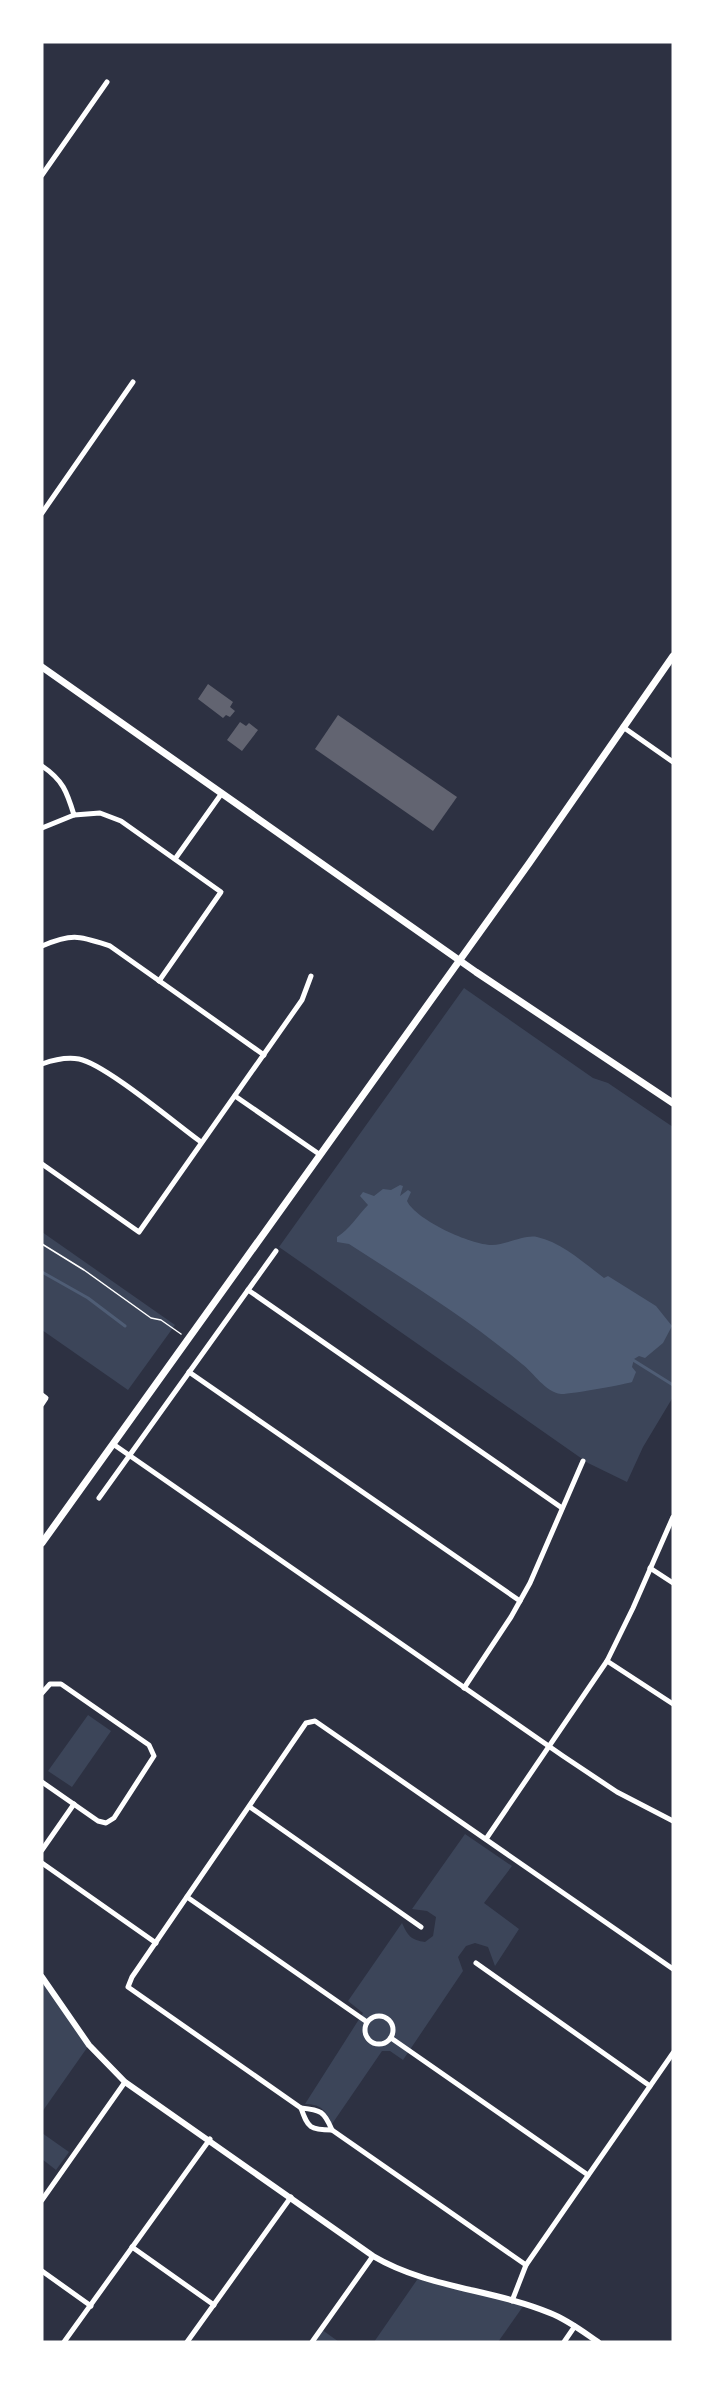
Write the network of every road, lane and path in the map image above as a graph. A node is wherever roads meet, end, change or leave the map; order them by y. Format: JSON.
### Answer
{"nodes":[{"id":1,"x":107,"y":82,"type":"dead end"},
{"id":2,"x":42,"y":175,"type":"edge"},
{"id":3,"x":133,"y":382,"type":"dead end"},
{"id":4,"x":42,"y":513,"type":"edge"},
{"id":5,"x":673,"y":656,"type":"edge"},
{"id":6,"x":42,"y":668,"type":"edge"},
{"id":7,"x":623,"y":727,"type":"junction"},
{"id":8,"x":673,"y":762,"type":"edge"},
{"id":9,"x":42,"y":766,"type":"edge"},
{"id":10,"x":222,"y":793,"type":"junction"},
{"id":11,"x":74,"y":815,"type":"junction"},
{"id":12,"x":42,"y":828,"type":"edge"},
{"id":13,"x":175,"y":859,"type":"junction"},
{"id":14,"x":42,"y":946,"type":"edge"},
{"id":15,"x":460,"y":960,"type":"junction"},
{"id":16,"x":311,"y":976,"type":"dead end"},
{"id":17,"x":159,"y":981,"type":"junction"},
{"id":18,"x":264,"y":1055,"type":"junction"},
{"id":19,"x":42,"y":1064,"type":"edge"},
{"id":20,"x":235,"y":1096,"type":"junction"},
{"id":21,"x":673,"y":1103,"type":"edge"},
{"id":22,"x":201,"y":1142,"type":"junction"},
{"id":23,"x":319,"y":1154,"type":"junction"},
{"id":24,"x":42,"y":1164,"type":"edge"},
{"id":25,"x":42,"y":1244,"type":"edge"},
{"id":26,"x":276,"y":1251,"type":"dead end"},
{"id":27,"x":248,"y":1290,"type":"junction"},
{"id":28,"x":188,"y":1340,"type":"junction"},
{"id":29,"x":189,"y":1372,"type":"junction"},
{"id":30,"x":44,"y":1396,"type":"edge"},
{"id":31,"x":42,"y":1404,"type":"edge"},
{"id":32,"x":113,"y":1444,"type":"junction"},
{"id":33,"x":130,"y":1455,"type":"junction"},
{"id":34,"x":583,"y":1461,"type":"dead end"},
{"id":35,"x":99,"y":1498,"type":"dead end"},
{"id":36,"x":562,"y":1508,"type":"junction"},
{"id":37,"x":673,"y":1517,"type":"edge"},
{"id":38,"x":42,"y":1543,"type":"edge"},
{"id":39,"x":650,"y":1568,"type":"junction"},
{"id":40,"x":673,"y":1583,"type":"edge"},
{"id":41,"x":520,"y":1601,"type":"junction"},
{"id":42,"x":607,"y":1661,"type":"junction"},
{"id":43,"x":465,"y":1688,"type":"junction"},
{"id":44,"x":42,"y":1693,"type":"edge"},
{"id":45,"x":673,"y":1704,"type":"edge"},
{"id":46,"x":550,"y":1747,"type":"junction"},
{"id":47,"x":42,"y":1782,"type":"edge"},
{"id":48,"x":74,"y":1804,"type":"junction"},
{"id":49,"x":249,"y":1807,"type":"junction"},
{"id":50,"x":673,"y":1821,"type":"edge"},
{"id":51,"x":486,"y":1839,"type":"junction"},
{"id":52,"x":42,"y":1850,"type":"edge"},
{"id":53,"x":42,"y":1863,"type":"edge"},
{"id":54,"x":187,"y":1897,"type":"junction"},
{"id":55,"x":421,"y":1927,"type":"dead end"},
{"id":56,"x":156,"y":1943,"type":"junction"},
{"id":57,"x":476,"y":1963,"type":"dead end"},
{"id":58,"x":673,"y":1969,"type":"edge"},
{"id":59,"x":42,"y":1977,"type":"edge"},
{"id":60,"x":367,"y":2022,"type":"junction"},
{"id":61,"x":391,"y":2038,"type":"junction"},
{"id":62,"x":673,"y":2053,"type":"edge"},
{"id":63,"x":125,"y":2082,"type":"junction"},
{"id":64,"x":650,"y":2086,"type":"junction"},
{"id":65,"x":301,"y":2108,"type":"junction"},
{"id":66,"x":332,"y":2130,"type":"junction"},
{"id":67,"x":210,"y":2139,"type":"junction"},
{"id":68,"x":588,"y":2175,"type":"junction"},
{"id":69,"x":291,"y":2198,"type":"junction"},
{"id":70,"x":42,"y":2200,"type":"edge"},
{"id":71,"x":132,"y":2247,"type":"junction"},
{"id":72,"x":373,"y":2256,"type":"junction"},
{"id":73,"x":526,"y":2265,"type":"junction"},
{"id":74,"x":42,"y":2271,"type":"edge"},
{"id":75,"x":512,"y":2301,"type":"junction"},
{"id":76,"x":214,"y":2305,"type":"junction"},
{"id":77,"x":91,"y":2306,"type":"junction"},
{"id":78,"x":575,"y":2326,"type":"junction"},
{"id":79,"x":64,"y":2342,"type":"edge"},
{"id":80,"x":187,"y":2342,"type":"edge"},
{"id":81,"x":312,"y":2342,"type":"edge"},
{"id":82,"x":564,"y":2342,"type":"edge"},
{"id":83,"x":598,"y":2342,"type":"edge"}],
"edges":[{"from":1,"to":2,"type":"street"},
{"from":3,"to":4,"type":"street"},
{"from":5,"to":7,"type":"main road"},
{"from":6,"to":10,"type":"main road"},
{"from":7,"to":8,"type":"street"},
{"from":7,"to":15,"type":"main road"},
{"from":9,"to":11,"type":"street"},
{"from":10,"to":13,"type":"street"},
{"from":10,"to":15,"type":"main road"},
{"from":11,"to":12,"type":"street"},
{"from":11,"to":13,"type":"street"},
{"from":13,"to":17,"type":"street"},
{"from":14,"to":17,"type":"street"},
{"from":15,"to":21,"type":"main road"},
{"from":15,"to":23,"type":"main road"},
{"from":16,"to":18,"type":"street"},
{"from":17,"to":18,"type":"street"},
{"from":18,"to":20,"type":"street"},
{"from":19,"to":22,"type":"street"},
{"from":20,"to":22,"type":"street"},
{"from":20,"to":23,"type":"street"},
{"from":22,"to":24,"type":"street"},
{"from":23,"to":28,"type":"main road"},
{"from":25,"to":28,"type":"path"},
{"from":26,"to":27,"type":"street"},
{"from":27,"to":29,"type":"street"},
{"from":27,"to":36,"type":"street"},
{"from":28,"to":32,"type":"main road"},
{"from":29,"to":33,"type":"street"},
{"from":29,"to":41,"type":"street"},
{"from":30,"to":31,"type":"street"},
{"from":32,"to":33,"type":"street"},
{"from":32,"to":38,"type":"main road"},
{"from":33,"to":35,"type":"street"},
{"from":33,"to":43,"type":"street"},
{"from":34,"to":36,"type":"street"},
{"from":36,"to":41,"type":"street"},
{"from":37,"to":39,"type":"street"},
{"from":39,"to":40,"type":"street"},
{"from":39,"to":42,"type":"street"},
{"from":41,"to":43,"type":"street"},
{"from":42,"to":45,"type":"street"},
{"from":42,"to":46,"type":"street"},
{"from":43,"to":46,"type":"street"},
{"from":44,"to":48,"type":"street"},
{"from":46,"to":50,"type":"street"},
{"from":46,"to":51,"type":"street"},
{"from":47,"to":48,"type":"street"},
{"from":48,"to":52,"type":"street"},
{"from":49,"to":51,"type":"street"},
{"from":49,"to":54,"type":"street"},
{"from":49,"to":55,"type":"street"},
{"from":51,"to":58,"type":"street"},
{"from":53,"to":56,"type":"street"},
{"from":54,"to":56,"type":"street"},
{"from":54,"to":60,"type":"street"},
{"from":56,"to":65,"type":"street"},
{"from":57,"to":64,"type":"street"},
{"from":59,"to":63,"type":"street"},
{"from":60,"to":61,"type":"street"},
{"from":60,"to":61,"type":"street"},
{"from":61,"to":68,"type":"street"},
{"from":62,"to":64,"type":"street"},
{"from":63,"to":67,"type":"street"},
{"from":63,"to":70,"type":"street"},
{"from":64,"to":68,"type":"street"},
{"from":65,"to":66,"type":"street"},
{"from":65,"to":66,"type":"street"},
{"from":66,"to":73,"type":"street"},
{"from":67,"to":69,"type":"street"},
{"from":67,"to":71,"type":"street"},
{"from":68,"to":73,"type":"street"},
{"from":69,"to":72,"type":"street"},
{"from":69,"to":76,"type":"street"},
{"from":71,"to":76,"type":"street"},
{"from":71,"to":77,"type":"street"},
{"from":72,"to":75,"type":"street"},
{"from":72,"to":81,"type":"street"},
{"from":73,"to":75,"type":"street"},
{"from":74,"to":77,"type":"street"},
{"from":75,"to":78,"type":"street"},
{"from":76,"to":80,"type":"street"},
{"from":77,"to":79,"type":"street"},
{"from":78,"to":82,"type":"street"},
{"from":78,"to":83,"type":"street"}]}
